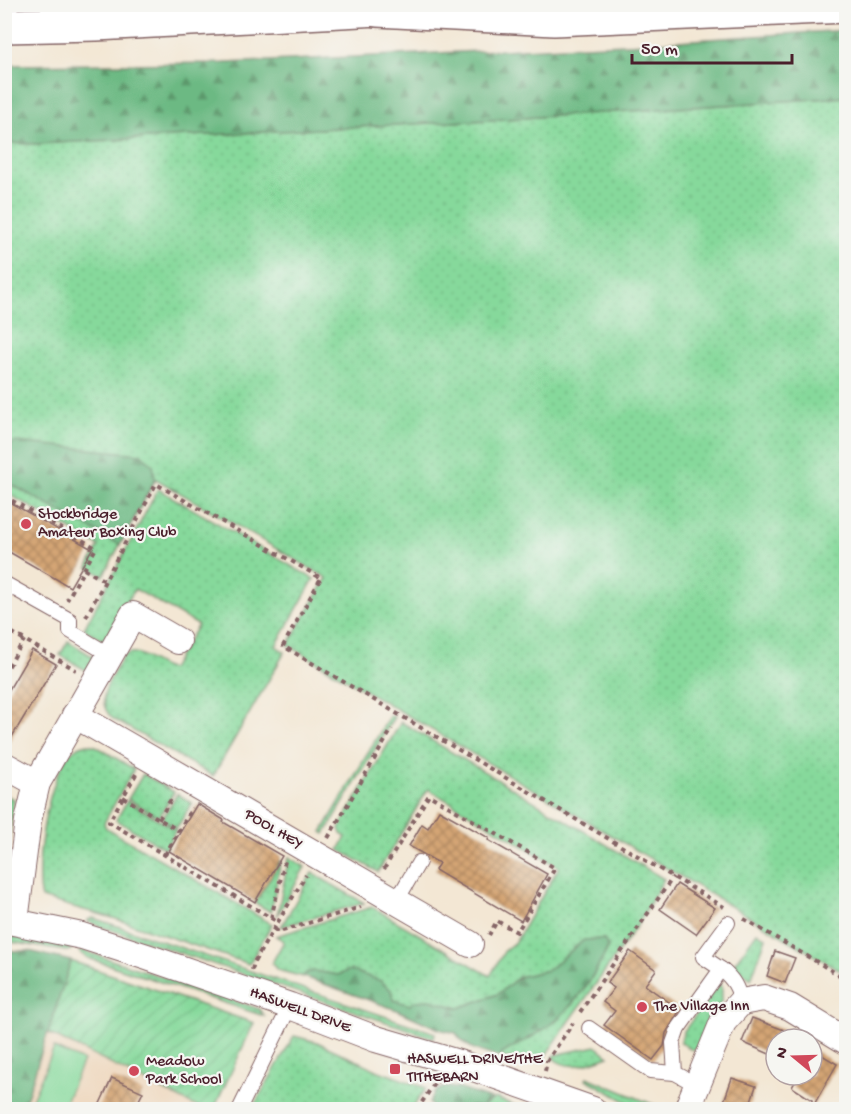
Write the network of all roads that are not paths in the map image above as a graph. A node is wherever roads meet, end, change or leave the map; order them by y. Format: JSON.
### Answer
{"nodes":[{"id":1,"x":429,"y":4,"type":"edge"},
{"id":2,"x":846,"y":6,"type":"edge"},
{"id":3,"x":377,"y":10,"type":"junction"},
{"id":4,"x":4,"y":26,"type":"edge"},
{"id":5,"x":4,"y":583,"type":"edge"},
{"id":6,"x":178,"y":641,"type":"dead end"},
{"id":7,"x":110,"y":655,"type":"junction"},
{"id":8,"x":75,"y":715,"type":"junction"},
{"id":9,"x":4,"y":765,"type":"edge"},
{"id":10,"x":37,"y":783,"type":"junction"},
{"id":11,"x":419,"y":862,"type":"dead end"},
{"id":12,"x":382,"y":894,"type":"junction"},
{"id":13,"x":731,"y":918,"type":"road end"},
{"id":14,"x":10,"y":920,"type":"edge"},
{"id":15,"x":470,"y":945,"type":"road end"},
{"id":16,"x":721,"y":969,"type":"junction"},
{"id":17,"x":741,"y":1002,"type":"junction"},
{"id":18,"x":290,"y":1006,"type":"junction"},
{"id":19,"x":589,"y":1028,"type":"dead end"},
{"id":20,"x":846,"y":1041,"type":"edge"},
{"id":21,"x":675,"y":1072,"type":"junction"},
{"id":22,"x":697,"y":1085,"type":"junction"},
{"id":23,"x":239,"y":1110,"type":"edge"},
{"id":24,"x":593,"y":1110,"type":"edge"},
{"id":25,"x":687,"y":1110,"type":"edge"}],
"edges":[{"from":1,"to":3,"type":"highway"},
{"from":2,"to":3,"type":"highway"},
{"from":3,"to":4,"type":"highway"},
{"from":5,"to":7,"type":"lane"},
{"from":6,"to":7,"type":"street"},
{"from":7,"to":8,"type":"street"},
{"from":8,"to":10,"type":"street"},
{"from":8,"to":12,"type":"street","name":"POOL HEY"},
{"from":9,"to":10,"type":"street"},
{"from":10,"to":14,"type":"street"},
{"from":11,"to":12,"type":"lane"},
{"from":12,"to":15,"type":"street","name":"POOL HEY"},
{"from":13,"to":16,"type":"lane"},
{"from":14,"to":18,"type":"street","name":"HASWELL DRIVE"},
{"from":16,"to":17,"type":"lane"},
{"from":16,"to":21,"type":"lane"},
{"from":17,"to":20,"type":"street"},
{"from":17,"to":22,"type":"street"},
{"from":18,"to":23,"type":"lane"},
{"from":18,"to":24,"type":"street","name":"HASWELL DRIVE"},
{"from":19,"to":21,"type":"lane"},
{"from":21,"to":22,"type":"lane"},
{"from":22,"to":25,"type":"street"}]}
